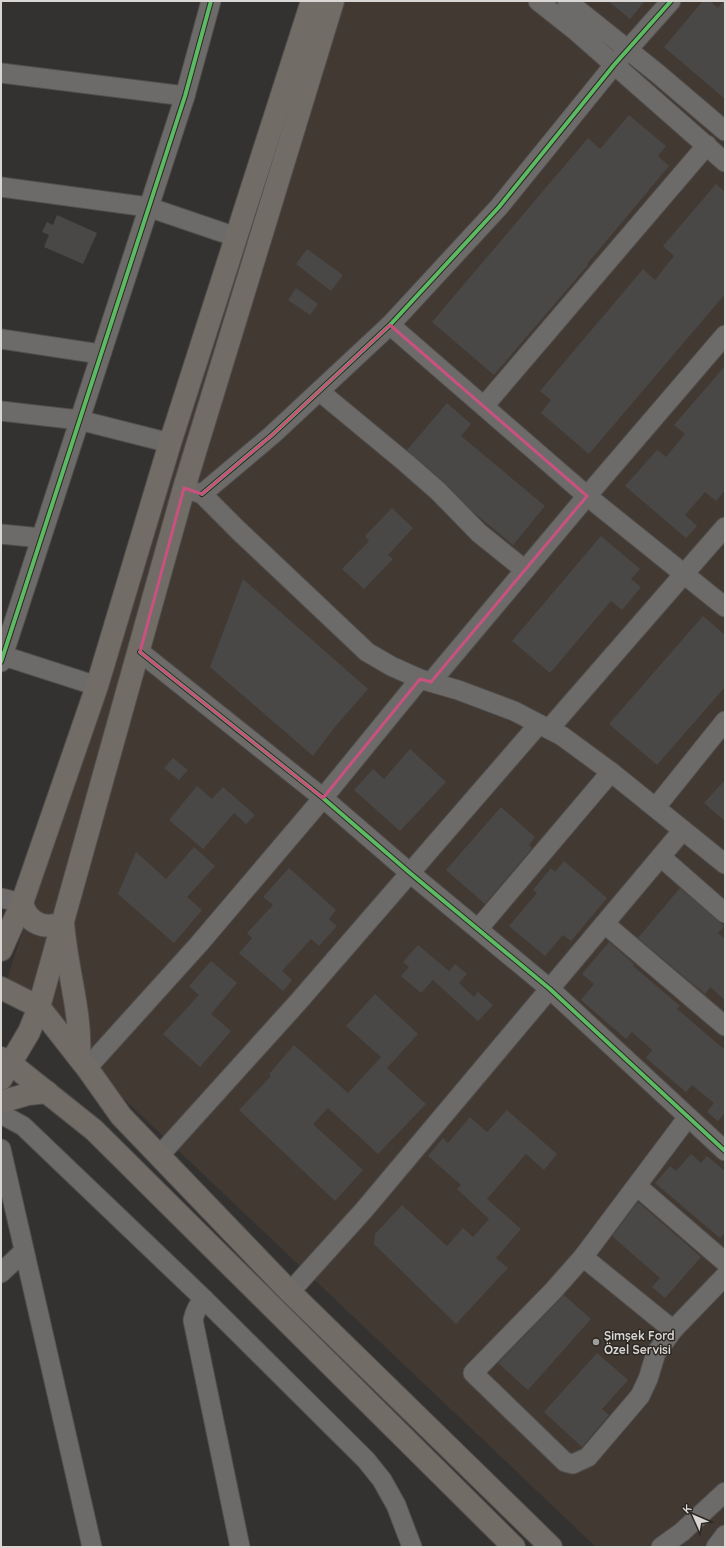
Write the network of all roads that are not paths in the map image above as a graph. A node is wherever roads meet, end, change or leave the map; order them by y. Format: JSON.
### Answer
{"nodes":[{"id":1,"x":211,"y":1,"type":"edge"},
{"id":2,"x":312,"y":1,"type":"edge"},
{"id":3,"x":333,"y":1,"type":"edge"},
{"id":4,"x":538,"y":1,"type":"edge"},
{"id":5,"x":567,"y":1,"type":"edge"},
{"id":6,"x":671,"y":1,"type":"edge"},
{"id":7,"x":628,"y":50,"type":"junction"},
{"id":8,"x":614,"y":65,"type":"junction"},
{"id":9,"x":1,"y":73,"type":"edge"},
{"id":10,"x":185,"y":96,"type":"junction"},
{"id":11,"x":725,"y":130,"type":"edge"},
{"id":12,"x":707,"y":145,"type":"junction"},
{"id":13,"x":725,"y":162,"type":"edge"},
{"id":14,"x":1,"y":186,"type":"edge"},
{"id":15,"x":148,"y":207,"type":"junction"},
{"id":16,"x":236,"y":237,"type":"junction"},
{"id":17,"x":390,"y":325,"type":"junction"},
{"id":18,"x":725,"y":335,"type":"edge"},
{"id":19,"x":1,"y":339,"type":"edge"},
{"id":20,"x":100,"y":354,"type":"junction"},
{"id":21,"x":319,"y":391,"type":"junction"},
{"id":22,"x":484,"y":406,"type":"junction"},
{"id":23,"x":1,"y":411,"type":"edge"},
{"id":24,"x":79,"y":420,"type":"junction"},
{"id":25,"x":170,"y":443,"type":"junction"},
{"id":26,"x":193,"y":491,"type":"junction"},
{"id":27,"x":587,"y":496,"type":"junction"},
{"id":28,"x":725,"y":527,"type":"edge"},
{"id":29,"x":1,"y":534,"type":"edge"},
{"id":30,"x":41,"y":538,"type":"junction"},
{"id":31,"x":525,"y":570,"type":"junction"},
{"id":32,"x":684,"y":575,"type":"junction"},
{"id":33,"x":725,"y":607,"type":"edge"},
{"id":34,"x":140,"y":652,"type":"junction"},
{"id":35,"x":2,"y":658,"type":"edge"},
{"id":36,"x":425,"y":680,"type":"junction"},
{"id":37,"x":97,"y":686,"type":"junction"},
{"id":38,"x":725,"y":721,"type":"edge"},
{"id":39,"x":544,"y":727,"type":"junction"},
{"id":40,"x":611,"y":772,"type":"junction"},
{"id":41,"x":323,"y":798,"type":"junction"},
{"id":42,"x":656,"y":807,"type":"junction"},
{"id":43,"x":683,"y":830,"type":"junction"},
{"id":44,"x":661,"y":857,"type":"junction"},
{"id":45,"x":725,"y":864,"type":"edge"},
{"id":46,"x":410,"y":873,"type":"junction"},
{"id":47,"x":1,"y":898,"type":"edge"},
{"id":48,"x":22,"y":903,"type":"junction"},
{"id":49,"x":725,"y":913,"type":"edge"},
{"id":50,"x":64,"y":922,"type":"junction"},
{"id":51,"x":605,"y":924,"type":"junction"},
{"id":52,"x":1,"y":927,"type":"edge"},
{"id":53,"x":478,"y":929,"type":"junction"},
{"id":54,"x":1,"y":950,"type":"edge"},
{"id":55,"x":1,"y":988,"type":"edge"},
{"id":56,"x":550,"y":989,"type":"junction"},
{"id":57,"x":39,"y":1007,"type":"junction"},
{"id":58,"x":725,"y":1026,"type":"edge"},
{"id":59,"x":83,"y":1063,"type":"junction"},
{"id":60,"x":4,"y":1066,"type":"edge"},
{"id":61,"x":47,"y":1092,"type":"junction"},
{"id":62,"x":1,"y":1102,"type":"edge"},
{"id":63,"x":1,"y":1114,"type":"edge"},
{"id":64,"x":688,"y":1117,"type":"junction"},
{"id":65,"x":1,"y":1149,"type":"edge"},
{"id":66,"x":725,"y":1151,"type":"edge"},
{"id":67,"x":159,"y":1156,"type":"junction"},
{"id":68,"x":636,"y":1186,"type":"junction"},
{"id":69,"x":24,"y":1251,"type":"junction"},
{"id":70,"x":583,"y":1257,"type":"junction"},
{"id":71,"x":725,"y":1262,"type":"edge"},
{"id":72,"x":1,"y":1273,"type":"edge"},
{"id":73,"x":725,"y":1276,"type":"edge"},
{"id":74,"x":290,"y":1292,"type":"junction"},
{"id":75,"x":204,"y":1299,"type":"junction"},
{"id":76,"x":673,"y":1330,"type":"junction"},
{"id":77,"x":725,"y":1492,"type":"edge"},
{"id":78,"x":725,"y":1535,"type":"edge"},
{"id":79,"x":668,"y":1544,"type":"edge"},
{"id":80,"x":92,"y":1547,"type":"edge"},
{"id":81,"x":240,"y":1547,"type":"edge"},
{"id":82,"x":412,"y":1547,"type":"edge"},
{"id":83,"x":514,"y":1547,"type":"edge"},
{"id":84,"x":551,"y":1547,"type":"edge"},
{"id":85,"x":716,"y":1547,"type":"edge"}],
"edges":[{"from":1,"to":10,"type":"street"},
{"from":2,"to":16,"type":"main road"},
{"from":3,"to":26,"type":"main road"},
{"from":4,"to":8,"type":"street"},
{"from":5,"to":7,"type":"street"},
{"from":6,"to":7,"type":"street"},
{"from":7,"to":8,"type":"street"},
{"from":7,"to":11,"type":"street"},
{"from":8,"to":12,"type":"street"},
{"from":8,"to":17,"type":"street"},
{"from":9,"to":10,"type":"street"},
{"from":10,"to":15,"type":"street"},
{"from":12,"to":13,"type":"street"},
{"from":12,"to":22,"type":"street"},
{"from":14,"to":15,"type":"street"},
{"from":15,"to":16,"type":"street"},
{"from":15,"to":20,"type":"street"},
{"from":16,"to":25,"type":"main road"},
{"from":17,"to":21,"type":"street"},
{"from":17,"to":22,"type":"street"},
{"from":18,"to":27,"type":"street"},
{"from":19,"to":20,"type":"street"},
{"from":20,"to":24,"type":"street"},
{"from":21,"to":26,"type":"street"},
{"from":21,"to":31,"type":"street"},
{"from":22,"to":27,"type":"street"},
{"from":23,"to":24,"type":"street"},
{"from":24,"to":25,"type":"street"},
{"from":24,"to":30,"type":"street"},
{"from":25,"to":37,"type":"main road"},
{"from":26,"to":34,"type":"main road"},
{"from":26,"to":36,"type":"street"},
{"from":27,"to":31,"type":"street"},
{"from":27,"to":32,"type":"street"},
{"from":28,"to":32,"type":"street"},
{"from":29,"to":30,"type":"street"},
{"from":30,"to":35,"type":"street"},
{"from":31,"to":36,"type":"street"},
{"from":32,"to":33,"type":"street"},
{"from":32,"to":39,"type":"street"},
{"from":34,"to":41,"type":"street"},
{"from":34,"to":50,"type":"main road"},
{"from":35,"to":37,"type":"street"},
{"from":36,"to":39,"type":"street"},
{"from":36,"to":41,"type":"street"},
{"from":37,"to":48,"type":"main road"},
{"from":38,"to":42,"type":"street"},
{"from":39,"to":40,"type":"street"},
{"from":39,"to":46,"type":"street"},
{"from":40,"to":42,"type":"street"},
{"from":40,"to":53,"type":"street"},
{"from":41,"to":46,"type":"street"},
{"from":41,"to":59,"type":"street"},
{"from":42,"to":43,"type":"street"},
{"from":43,"to":44,"type":"street"},
{"from":43,"to":45,"type":"street"},
{"from":44,"to":49,"type":"street"},
{"from":44,"to":51,"type":"street"},
{"from":46,"to":53,"type":"street"},
{"from":46,"to":67,"type":"street"},
{"from":47,"to":48,"type":"street"},
{"from":48,"to":50,"type":"main road"},
{"from":48,"to":52,"type":"main road"},
{"from":48,"to":54,"type":"main road"},
{"from":50,"to":57,"type":"main road"},
{"from":50,"to":59,"type":"main road"},
{"from":51,"to":56,"type":"street"},
{"from":51,"to":58,"type":"street"},
{"from":53,"to":56,"type":"street"},
{"from":55,"to":57,"type":"main road"},
{"from":56,"to":64,"type":"street"},
{"from":56,"to":74,"type":"street"},
{"from":57,"to":59,"type":"main road"},
{"from":57,"to":60,"type":"main road"},
{"from":59,"to":67,"type":"main road"},
{"from":60,"to":61,"type":"main road"},
{"from":61,"to":62,"type":"main road"},
{"from":61,"to":83,"type":"main road"},
{"from":63,"to":75,"type":"street"},
{"from":64,"to":66,"type":"street"},
{"from":64,"to":68,"type":"street"},
{"from":65,"to":69,"type":"street"},
{"from":67,"to":74,"type":"main road"},
{"from":68,"to":70,"type":"street"},
{"from":68,"to":71,"type":"street"},
{"from":69,"to":72,"type":"street"},
{"from":69,"to":80,"type":"street"},
{"from":70,"to":76,"type":"street"},
{"from":70,"to":76,"type":"street"},
{"from":73,"to":76,"type":"street"},
{"from":74,"to":84,"type":"main road"},
{"from":75,"to":81,"type":"street"},
{"from":75,"to":82,"type":"street"},
{"from":77,"to":79,"type":"street"},
{"from":78,"to":85,"type":"street"}]}
